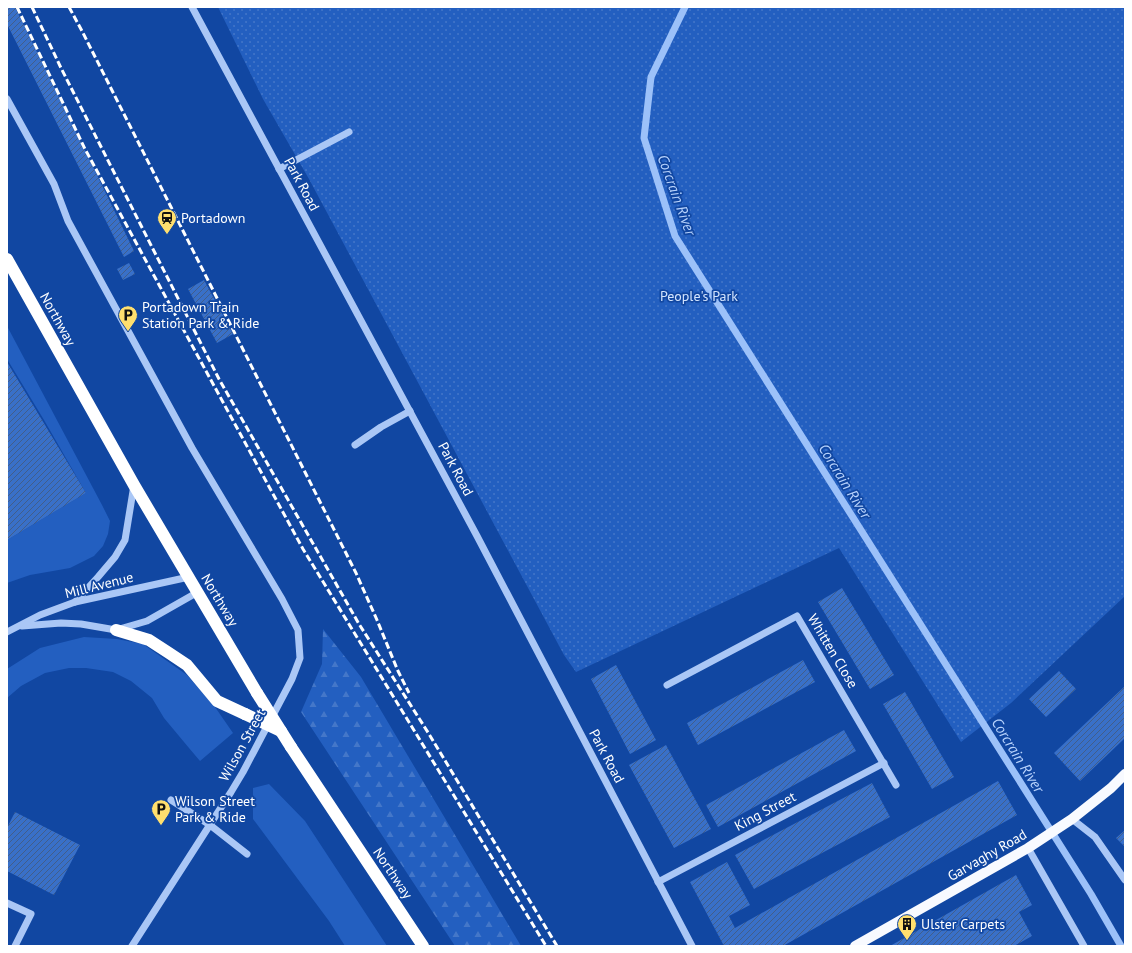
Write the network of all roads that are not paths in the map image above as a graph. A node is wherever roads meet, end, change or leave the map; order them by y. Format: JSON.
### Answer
{"nodes":[{"id":1,"x":192,"y":7,"type":"edge"},
{"id":2,"x":7,"y":99,"type":"edge"},
{"id":3,"x":348,"y":132,"type":"dead end"},
{"id":4,"x":279,"y":169,"type":"junction"},
{"id":5,"x":7,"y":259,"type":"edge"},
{"id":6,"x":410,"y":412,"type":"junction"},
{"id":7,"x":355,"y":445,"type":"dead end"},
{"id":8,"x":134,"y":485,"type":"junction"},
{"id":9,"x":189,"y":577,"type":"junction"},
{"id":10,"x":198,"y":592,"type":"junction"},
{"id":11,"x":75,"y":602,"type":"junction"},
{"id":12,"x":19,"y":627,"type":"junction"},
{"id":13,"x":116,"y":630,"type":"junction"},
{"id":14,"x":7,"y":632,"type":"edge"},
{"id":15,"x":667,"y":685,"type":"dead end"},
{"id":16,"x":281,"y":731,"type":"junction"},
{"id":17,"x":884,"y":763,"type":"junction"},
{"id":18,"x":1125,"y":774,"type":"edge"},
{"id":19,"x":896,"y":785,"type":"dead end"},
{"id":20,"x":171,"y":800,"type":"dead end"},
{"id":21,"x":1072,"y":819,"type":"junction"},
{"id":22,"x":210,"y":825,"type":"junction"},
{"id":23,"x":1028,"y":848,"type":"junction"},
{"id":24,"x":248,"y":854,"type":"dead end"},
{"id":25,"x":1125,"y":880,"type":"edge"},
{"id":26,"x":658,"y":882,"type":"junction"},
{"id":27,"x":7,"y":903,"type":"edge"},
{"id":28,"x":15,"y":946,"type":"edge"},
{"id":29,"x":132,"y":946,"type":"edge"},
{"id":30,"x":423,"y":946,"type":"edge"},
{"id":31,"x":692,"y":946,"type":"edge"},
{"id":32,"x":855,"y":946,"type":"edge"},
{"id":33,"x":1084,"y":946,"type":"edge"}],
"edges":[{"from":1,"to":4,"type":"street","name":"Park Road"},
{"from":2,"to":22,"type":"street","name":"Wilson Street"},
{"from":3,"to":4,"type":"street"},
{"from":4,"to":6,"type":"street","name":"Park Road"},
{"from":5,"to":8,"type":"highway","name":"Northway"},
{"from":6,"to":7,"type":"street"},
{"from":6,"to":26,"type":"street","name":"Park Road"},
{"from":8,"to":9,"type":"highway","name":"Northway"},
{"from":8,"to":11,"type":"street"},
{"from":9,"to":10,"type":"highway","name":"Northway"},
{"from":9,"to":11,"type":"street","name":"Mill Avenue"},
{"from":10,"to":13,"type":"street","name":"Mill Avenue"},
{"from":10,"to":16,"type":"highway","name":"Northway","bridge":true},
{"from":11,"to":12,"type":"street","name":"Mill Avenue"},
{"from":12,"to":13,"type":"street","name":"Mill Avenue"},
{"from":12,"to":14,"type":"street","name":"Mill Avenue"},
{"from":13,"to":16,"type":"highway","bridge":true},
{"from":15,"to":17,"type":"street","name":"Whitten Close"},
{"from":16,"to":30,"type":"highway","name":"Northway","bridge":true},
{"from":17,"to":19,"type":"street","name":"Whitten Close"},
{"from":17,"to":26,"type":"street","name":"King Street"},
{"from":18,"to":21,"type":"main road","name":"Garvaghy Road"},
{"from":20,"to":22,"type":"street"},
{"from":21,"to":23,"type":"main road","name":"Garvaghy Road"},
{"from":21,"to":25,"type":"street"},
{"from":22,"to":24,"type":"street"},
{"from":22,"to":29,"type":"street","name":"Wilson Street"},
{"from":23,"to":32,"type":"main road","name":"Garvaghy Road"},
{"from":23,"to":33,"type":"street"},
{"from":26,"to":31,"type":"street","name":"Park Road"},
{"from":27,"to":28,"type":"street"}]}
